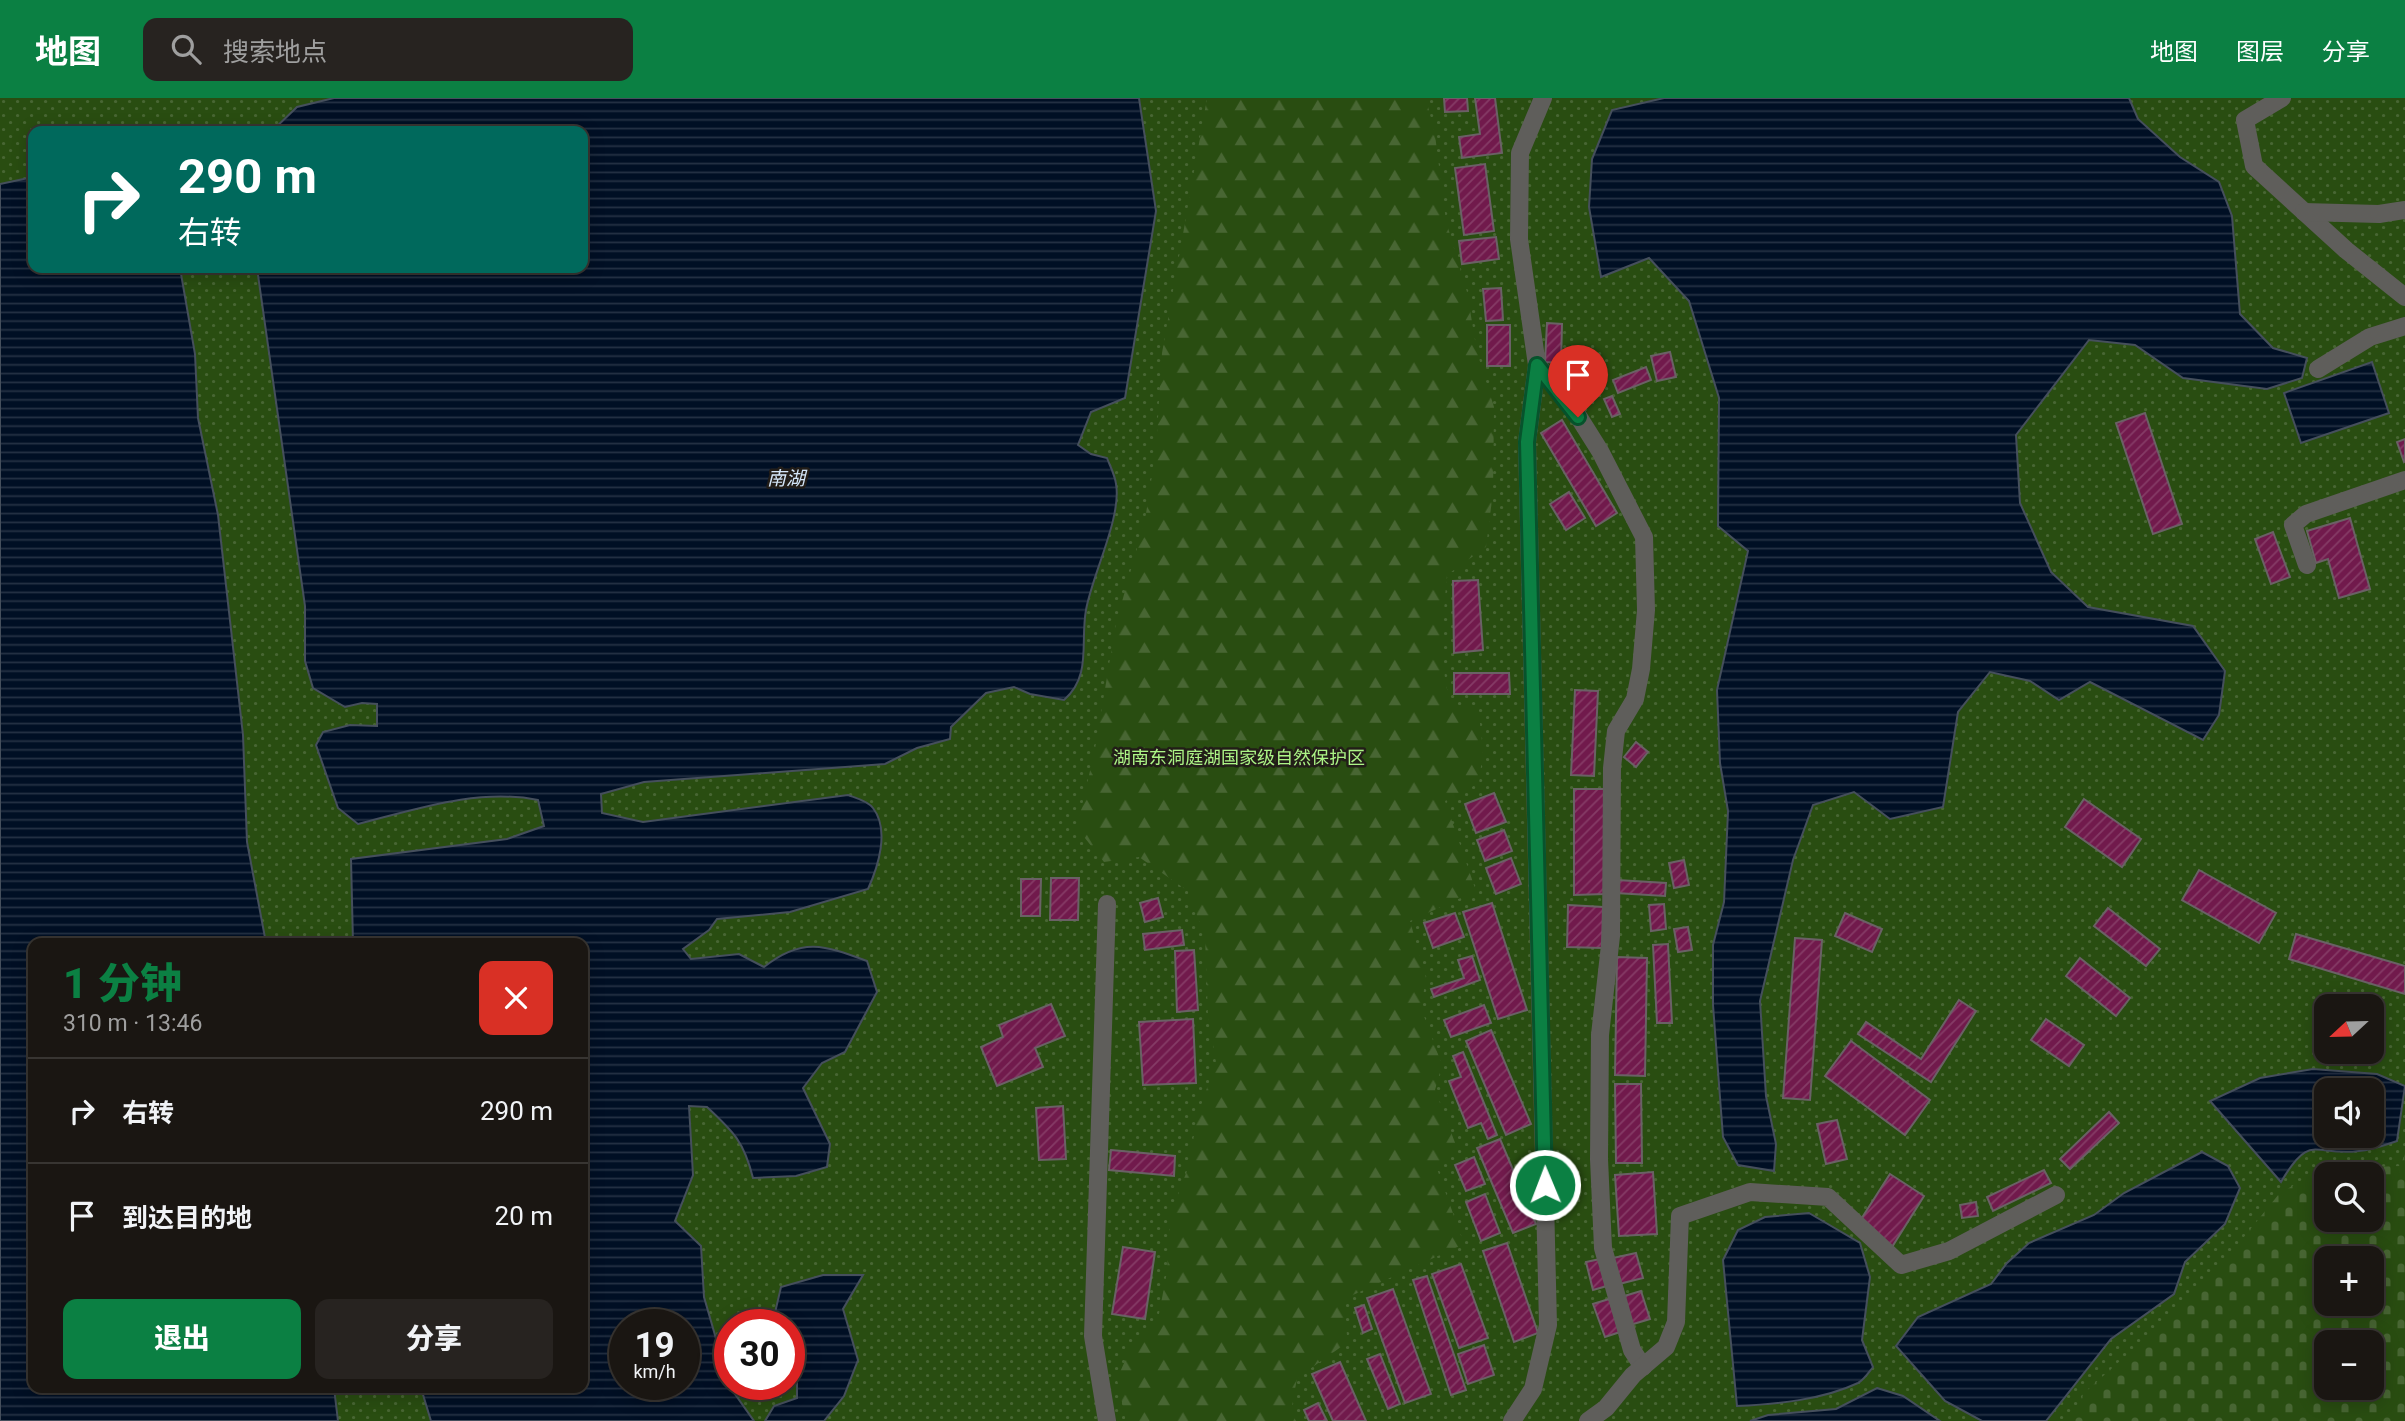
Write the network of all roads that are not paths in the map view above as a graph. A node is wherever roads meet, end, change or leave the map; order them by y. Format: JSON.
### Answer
{"nodes":[{"id":1,"x":1543,"y":98,"type":"edge"},
{"id":2,"x":2282,"y":98,"type":"edge"},
{"id":3,"x":2405,"y":210,"type":"edge"},
{"id":4,"x":2304,"y":212,"type":"junction"},
{"id":5,"x":2405,"y":297,"type":"edge"},
{"id":6,"x":2405,"y":326,"type":"edge"},
{"id":7,"x":1537,"y":365,"type":"junction"},
{"id":8,"x":2318,"y":369,"type":"dead end"},
{"id":9,"x":2405,"y":480,"type":"edge"},
{"id":10,"x":2307,"y":565,"type":"dead end"},
{"id":11,"x":1107,"y":904,"type":"dead end"},
{"id":12,"x":2056,"y":1195,"type":"dead end"},
{"id":13,"x":1643,"y":1367,"type":"junction"},
{"id":14,"x":1107,"y":1421,"type":"edge"},
{"id":15,"x":1513,"y":1421,"type":"edge"},
{"id":16,"x":1588,"y":1421,"type":"edge"}],
"edges":[{"from":1,"to":7,"type":"street"},
{"from":2,"to":4,"type":"street"},
{"from":3,"to":4,"type":"street"},
{"from":4,"to":5,"type":"street"},
{"from":6,"to":8,"type":"street"},
{"from":7,"to":13,"type":"street"},
{"from":7,"to":15,"type":"street"},
{"from":9,"to":10,"type":"street"},
{"from":11,"to":14,"type":"street"},
{"from":12,"to":13,"type":"street"},
{"from":13,"to":16,"type":"street"}]}
